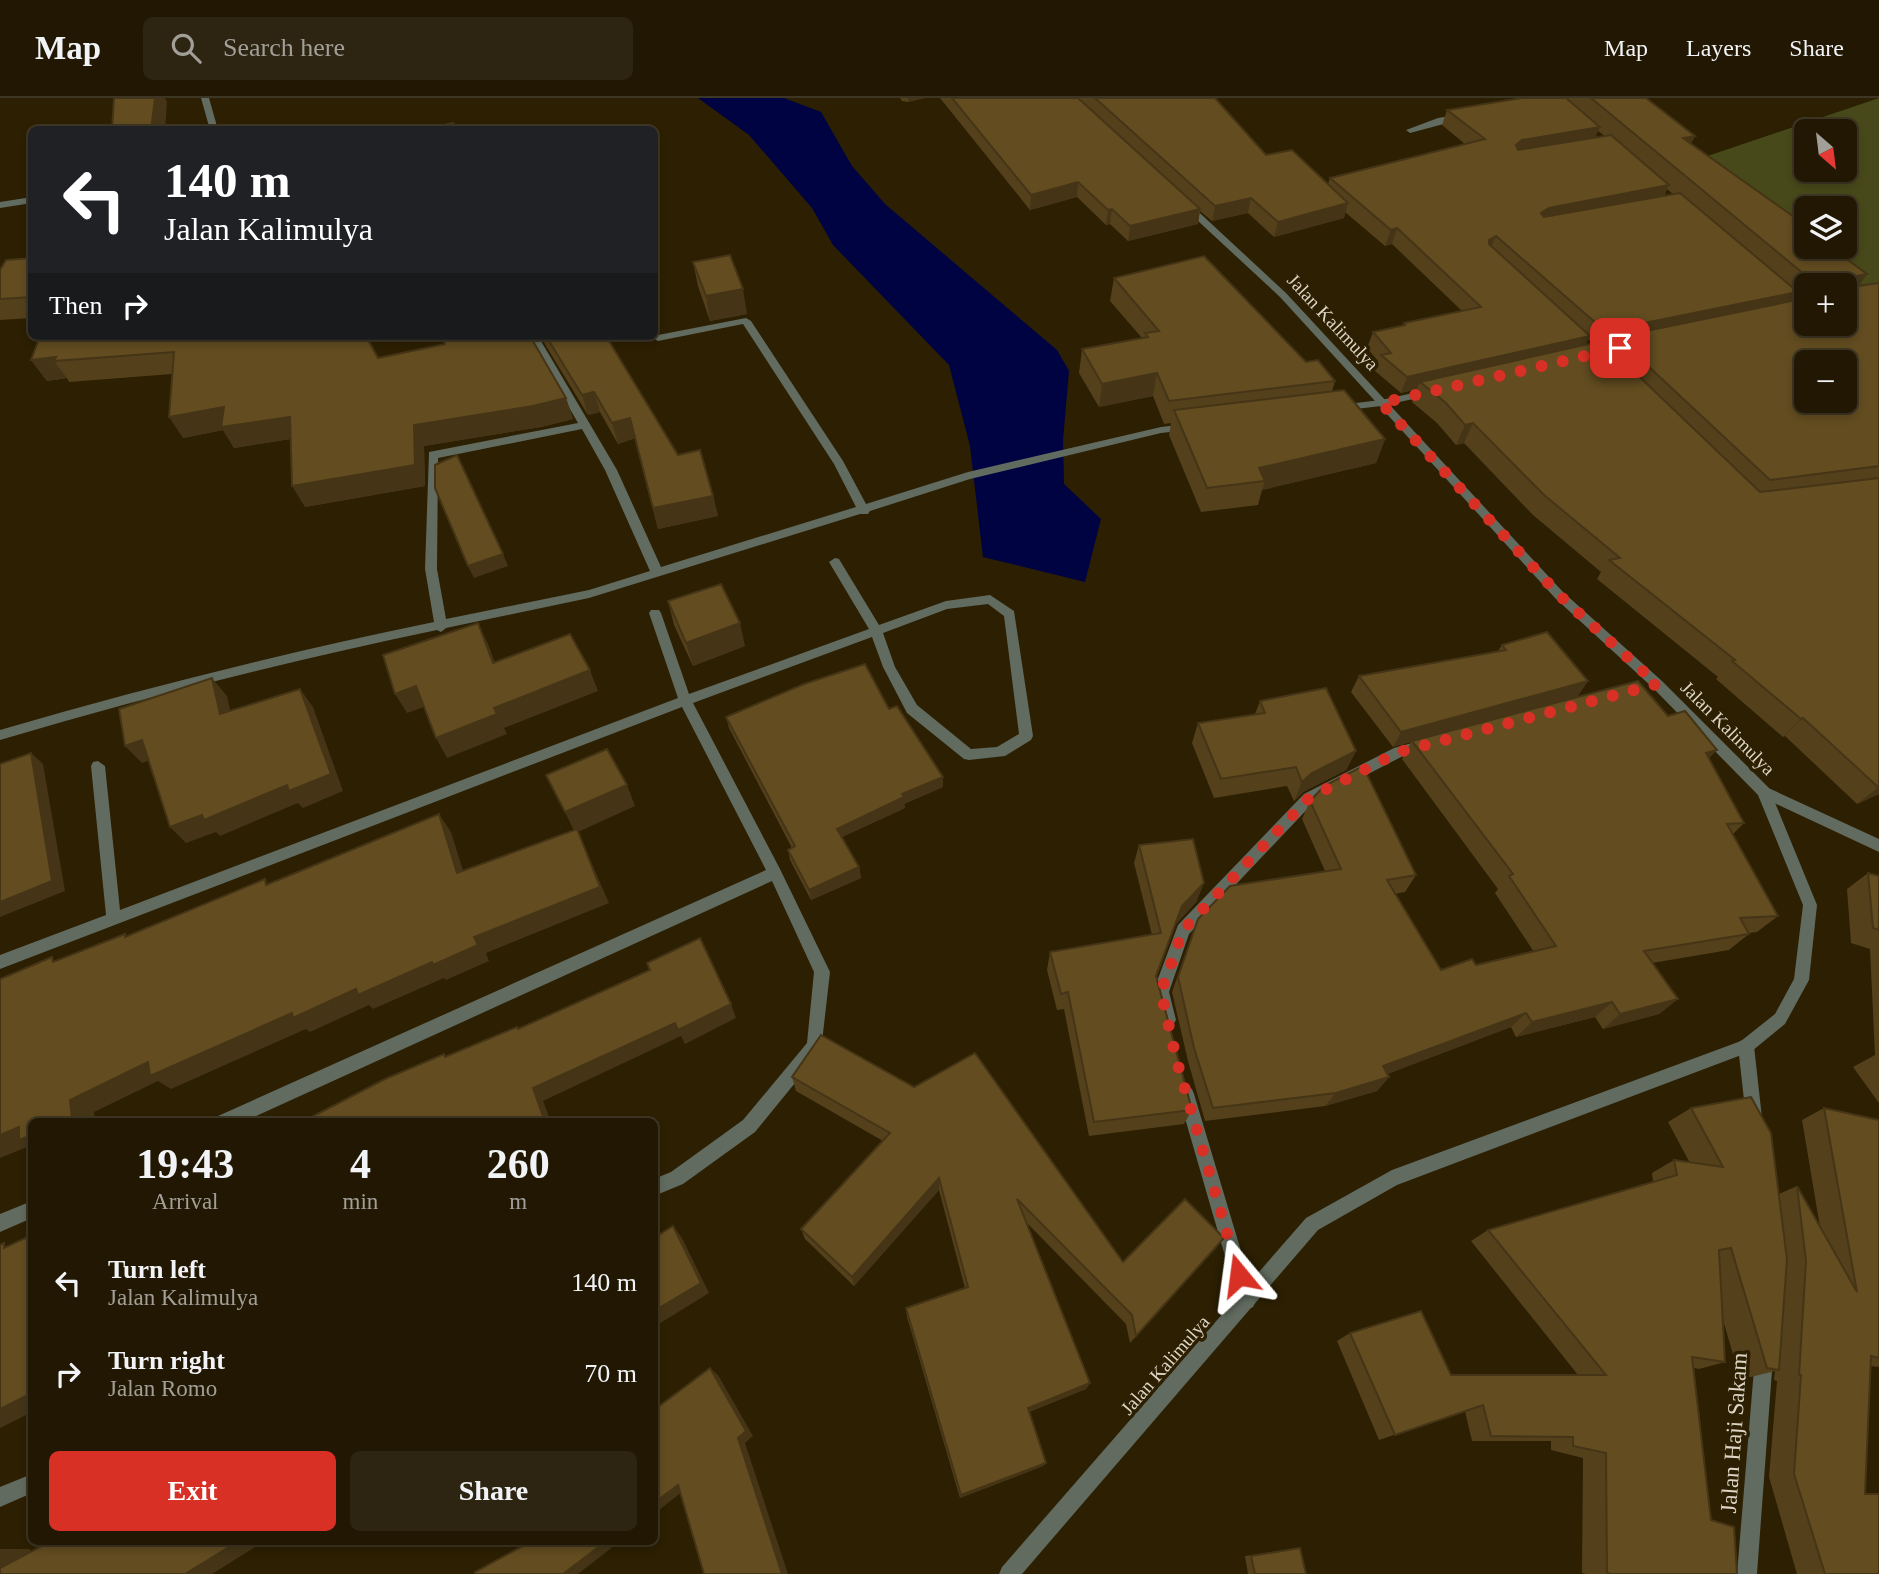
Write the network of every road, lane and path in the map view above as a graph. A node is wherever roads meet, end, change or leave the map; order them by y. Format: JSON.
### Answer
{"nodes":[{"id":1,"x":205,"y":98,"type":"edge"},
{"id":2,"x":1479,"y":114,"type":"edge"},
{"id":3,"x":213,"y":126,"type":"edge"},
{"id":4,"x":1410,"y":130,"type":"dead end"},
{"id":5,"x":1171,"y":192,"type":"edge"},
{"id":6,"x":28,"y":201,"type":"edge"},
{"id":7,"x":0,"y":205,"type":"edge"},
{"id":8,"x":658,"y":338,"type":"edge"},
{"id":9,"x":535,"y":340,"type":"edge"},
{"id":10,"x":1442,"y":389,"type":"edge"},
{"id":11,"x":1381,"y":403,"type":"junction"},
{"id":12,"x":1326,"y":410,"type":"edge"},
{"id":13,"x":586,"y":425,"type":"junction"},
{"id":14,"x":1202,"y":425,"type":"edge"},
{"id":15,"x":864,"y":510,"type":"junction"},
{"id":16,"x":835,"y":562,"type":"dead end"},
{"id":17,"x":657,"y":572,"type":"junction"},
{"id":18,"x":655,"y":613,"type":"dead end"},
{"id":19,"x":441,"y":627,"type":"junction"},
{"id":20,"x":877,"y":632,"type":"junction"},
{"id":21,"x":685,"y":701,"type":"junction"},
{"id":22,"x":0,"y":735,"type":"edge"},
{"id":23,"x":1438,"y":741,"type":"edge"},
{"id":24,"x":98,"y":766,"type":"dead end"},
{"id":25,"x":1764,"y":792,"type":"junction"},
{"id":26,"x":1879,"y":846,"type":"edge"},
{"id":27,"x":775,"y":873,"type":"junction"},
{"id":28,"x":114,"y":918,"type":"junction"},
{"id":29,"x":0,"y":962,"type":"edge"},
{"id":30,"x":1172,"y":1039,"type":"edge"},
{"id":31,"x":1746,"y":1046,"type":"junction"},
{"id":32,"x":1181,"y":1075,"type":"edge"},
{"id":33,"x":233,"y":1118,"type":"edge"},
{"id":34,"x":1756,"y":1138,"type":"edge"},
{"id":35,"x":658,"y":1186,"type":"edge"},
{"id":36,"x":28,"y":1211,"type":"edge"},
{"id":37,"x":0,"y":1223,"type":"edge"},
{"id":38,"x":1247,"y":1301,"type":"junction"},
{"id":39,"x":1766,"y":1339,"type":"edge"},
{"id":40,"x":28,"y":1485,"type":"edge"},
{"id":41,"x":0,"y":1497,"type":"edge"},
{"id":42,"x":1009,"y":1574,"type":"edge"},
{"id":43,"x":1748,"y":1574,"type":"edge"}],
"edges":[{"from":1,"to":3,"type":"street"},
{"from":2,"to":4,"type":"street"},
{"from":5,"to":11,"type":"street","name":"Jalan Kalimulya"},
{"from":6,"to":7,"type":"street"},
{"from":8,"to":15,"type":"street"},
{"from":9,"to":13,"type":"street"},
{"from":10,"to":11,"type":"street"},
{"from":11,"to":12,"type":"street"},
{"from":11,"to":25,"type":"street","name":"Jalan Kalimulya"},
{"from":13,"to":17,"type":"street"},
{"from":13,"to":19,"type":"street"},
{"from":14,"to":15,"type":"street"},
{"from":15,"to":17,"type":"street"},
{"from":16,"to":20,"type":"street"},
{"from":17,"to":19,"type":"street"},
{"from":18,"to":21,"type":"street"},
{"from":19,"to":22,"type":"street"},
{"from":20,"to":20,"type":"street"},
{"from":20,"to":21,"type":"street"},
{"from":21,"to":27,"type":"street"},
{"from":21,"to":28,"type":"street"},
{"from":23,"to":30,"type":"street"},
{"from":24,"to":28,"type":"street"},
{"from":25,"to":26,"type":"street"},
{"from":25,"to":31,"type":"street","name":"Jalan Kalimulya"},
{"from":27,"to":33,"type":"street"},
{"from":27,"to":35,"type":"street"},
{"from":28,"to":29,"type":"street"},
{"from":31,"to":34,"type":"street"},
{"from":31,"to":38,"type":"street","name":"Jalan Kalimulya"},
{"from":32,"to":38,"type":"street"},
{"from":36,"to":37,"type":"street"},
{"from":38,"to":42,"type":"street","name":"Jalan Kalimulya"},
{"from":39,"to":43,"type":"street","name":"Jalan Haji Sakam"},
{"from":40,"to":41,"type":"street"}]}
